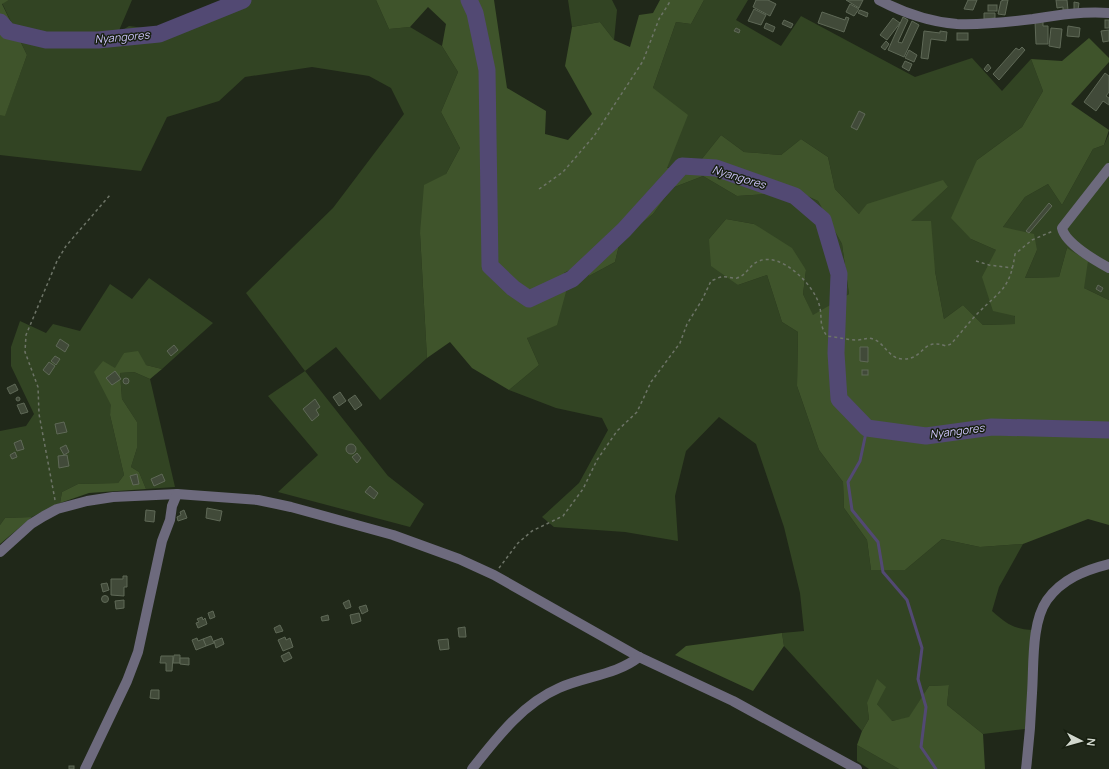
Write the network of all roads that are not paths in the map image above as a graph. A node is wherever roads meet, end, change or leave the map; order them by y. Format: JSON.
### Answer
{"nodes":[{"id":1,"x":879,"y":0,"type":"edge"},
{"id":2,"x":1109,"y":13,"type":"edge"},
{"id":3,"x":1109,"y":168,"type":"edge"},
{"id":4,"x":1109,"y":268,"type":"edge"},
{"id":5,"x":177,"y":494,"type":"junction"},
{"id":6,"x":0,"y":552,"type":"edge"},
{"id":7,"x":1109,"y":564,"type":"edge"},
{"id":8,"x":639,"y":656,"type":"junction"},
{"id":9,"x":85,"y":769,"type":"edge"},
{"id":10,"x":472,"y":769,"type":"edge"},
{"id":11,"x":857,"y":769,"type":"edge"},
{"id":12,"x":1026,"y":769,"type":"edge"}],
"edges":[{"from":1,"to":2,"type":"street"},
{"from":3,"to":4,"type":"street"},
{"from":5,"to":6,"type":"street"},
{"from":5,"to":8,"type":"street"},
{"from":5,"to":9,"type":"street"},
{"from":7,"to":12,"type":"street"},
{"from":8,"to":10,"type":"street"},
{"from":8,"to":11,"type":"street"}]}
